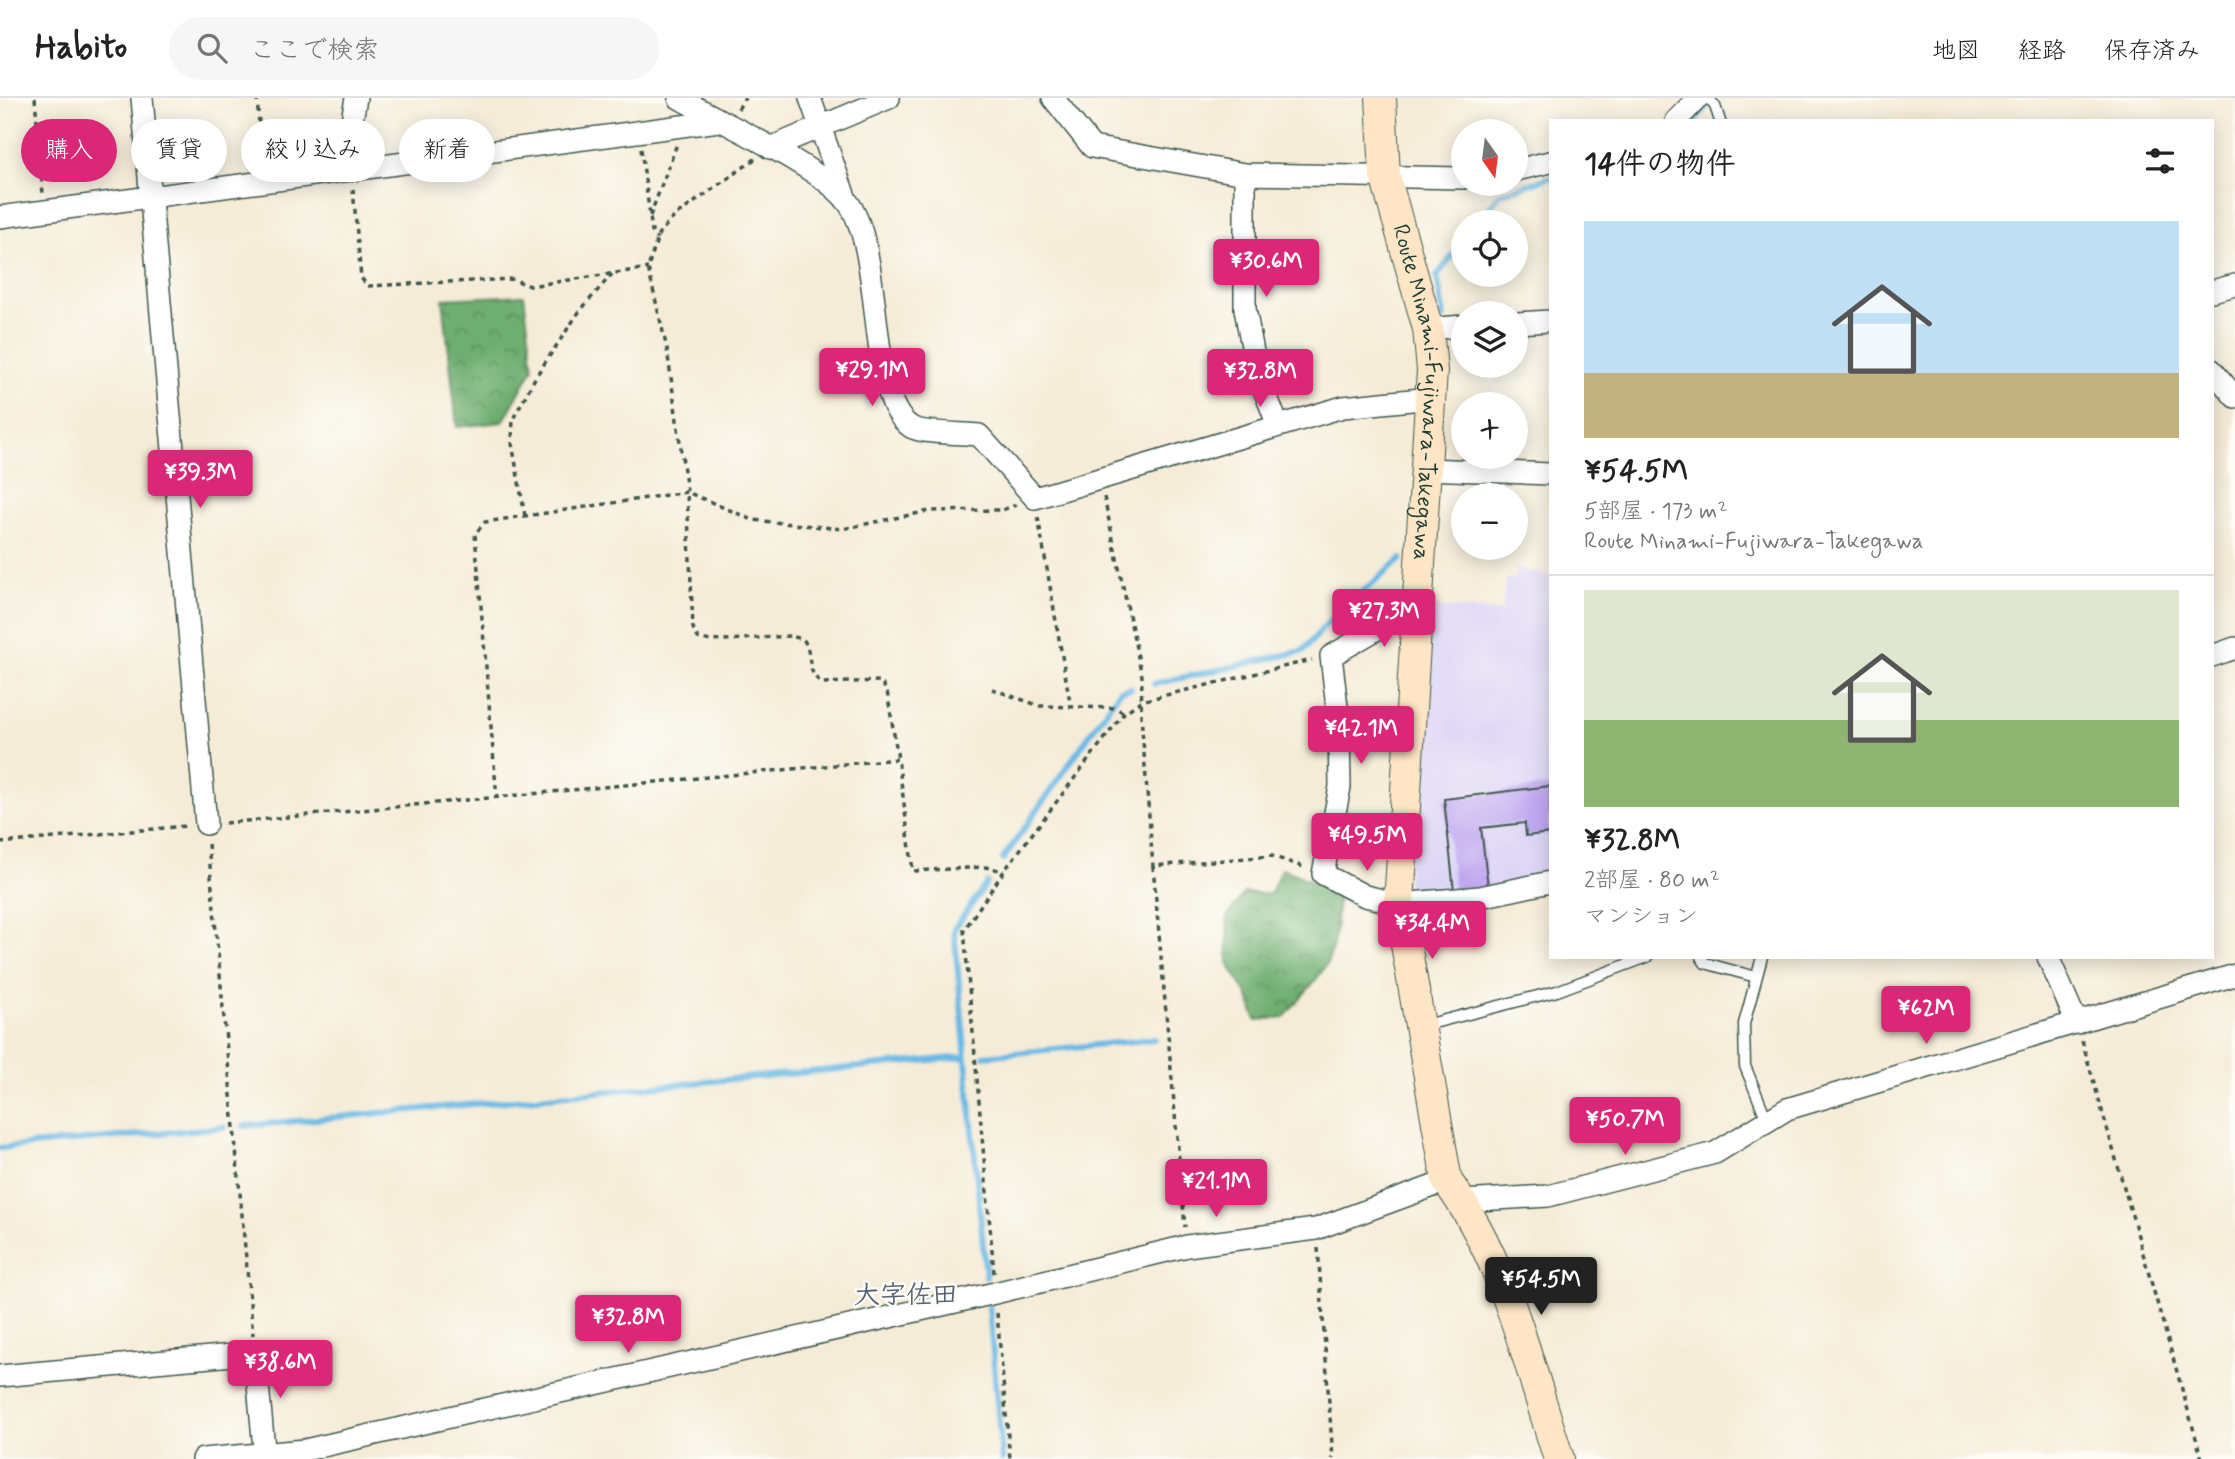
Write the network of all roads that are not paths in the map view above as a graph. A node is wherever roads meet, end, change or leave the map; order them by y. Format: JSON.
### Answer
{"nodes":[{"id":1,"x":142,"y":98,"type":"edge"},
{"id":2,"x":356,"y":98,"type":"edge"},
{"id":3,"x":679,"y":98,"type":"edge"},
{"id":4,"x":810,"y":98,"type":"edge"},
{"id":5,"x":889,"y":98,"type":"edge"},
{"id":6,"x":1053,"y":98,"type":"edge"},
{"id":7,"x":1381,"y":98,"type":"edge"},
{"id":8,"x":1711,"y":100,"type":"edge"},
{"id":9,"x":353,"y":119,"type":"edge"},
{"id":10,"x":1679,"y":119,"type":"edge"},
{"id":11,"x":1719,"y":119,"type":"edge"},
{"id":12,"x":719,"y":121,"type":"junction"},
{"id":13,"x":820,"y":126,"type":"junction"},
{"id":14,"x":770,"y":148,"type":"junction"},
{"id":15,"x":1549,"y":162,"type":"edge"},
{"id":16,"x":385,"y":165,"type":"edge"},
{"id":17,"x":1528,"y":167,"type":"edge"},
{"id":18,"x":1245,"y":174,"type":"junction"},
{"id":19,"x":1385,"y":176,"type":"junction"},
{"id":20,"x":1451,"y":178,"type":"edge"},
{"id":21,"x":270,"y":182,"type":"edge"},
{"id":22,"x":151,"y":199,"type":"junction"},
{"id":23,"x":846,"y":200,"type":"junction"},
{"id":24,"x":0,"y":217,"type":"edge"},
{"id":25,"x":2235,"y":285,"type":"edge"},
{"id":26,"x":2214,"y":290,"type":"edge"},
{"id":27,"x":1549,"y":321,"type":"edge"},
{"id":28,"x":1528,"y":322,"type":"edge"},
{"id":29,"x":1451,"y":327,"type":"edge"},
{"id":30,"x":1428,"y":329,"type":"junction"},
{"id":31,"x":2214,"y":372,"type":"edge"},
{"id":32,"x":2235,"y":397,"type":"edge"},
{"id":33,"x":1431,"y":398,"type":"junction"},
{"id":34,"x":1278,"y":426,"type":"junction"},
{"id":35,"x":1427,"y":469,"type":"junction"},
{"id":36,"x":1549,"y":474,"type":"edge"},
{"id":37,"x":1415,"y":607,"type":"junction"},
{"id":38,"x":2235,"y":648,"type":"edge"},
{"id":39,"x":2214,"y":655,"type":"edge"},
{"id":40,"x":206,"y":824,"type":"road end"},
{"id":41,"x":1549,"y":882,"type":"edge"},
{"id":42,"x":1399,"y":904,"type":"junction"},
{"id":43,"x":1642,"y":959,"type":"edge"},
{"id":44,"x":1702,"y":959,"type":"edge"},
{"id":45,"x":1761,"y":959,"type":"edge"},
{"id":46,"x":2049,"y":959,"type":"edge"},
{"id":47,"x":2235,"y":975,"type":"edge"},
{"id":48,"x":1756,"y":976,"type":"junction"},
{"id":49,"x":2077,"y":1023,"type":"junction"},
{"id":50,"x":1421,"y":1026,"type":"junction"},
{"id":51,"x":1767,"y":1120,"type":"junction"},
{"id":52,"x":1454,"y":1191,"type":"junction"},
{"id":53,"x":0,"y":1376,"type":"edge"},
{"id":54,"x":265,"y":1455,"type":"edge"},
{"id":55,"x":203,"y":1459,"type":"edge"},
{"id":56,"x":1559,"y":1459,"type":"edge"}],
"edges":[{"from":1,"to":22,"type":"street"},
{"from":2,"to":9,"type":"street"},
{"from":3,"to":12,"type":"street"},
{"from":4,"to":13,"type":"street"},
{"from":5,"to":13,"type":"street"},
{"from":6,"to":18,"type":"street"},
{"from":7,"to":19,"type":"main road","name":"Route Minami-Fujiwara-Takegawa"},
{"from":8,"to":10,"type":"street"},
{"from":8,"to":11,"type":"lane"},
{"from":12,"to":14,"type":"street"},
{"from":12,"to":16,"type":"street"},
{"from":13,"to":14,"type":"street"},
{"from":13,"to":23,"type":"street"},
{"from":14,"to":23,"type":"street"},
{"from":15,"to":17,"type":"street"},
{"from":18,"to":19,"type":"street"},
{"from":18,"to":34,"type":"street"},
{"from":19,"to":20,"type":"street"},
{"from":19,"to":30,"type":"main road","name":"Route Minami-Fujiwara-Takegawa"},
{"from":21,"to":22,"type":"street"},
{"from":22,"to":24,"type":"street"},
{"from":22,"to":40,"type":"street"},
{"from":23,"to":34,"type":"street"},
{"from":25,"to":26,"type":"street"},
{"from":27,"to":28,"type":"street"},
{"from":29,"to":30,"type":"street"},
{"from":30,"to":33,"type":"main road","name":"Route Minami-Fujiwara-Takegawa"},
{"from":31,"to":32,"type":"street"},
{"from":33,"to":34,"type":"street"},
{"from":33,"to":35,"type":"main road","name":"Route Minami-Fujiwara-Takegawa"},
{"from":35,"to":36,"type":"street"},
{"from":35,"to":37,"type":"main road","name":"Route Minami-Fujiwara-Takegawa"},
{"from":37,"to":42,"type":"main road","name":"Route Minami-Fujiwara-Takegawa"},
{"from":37,"to":42,"type":"street"},
{"from":38,"to":39,"type":"street"},
{"from":41,"to":42,"type":"street"},
{"from":42,"to":50,"type":"main road","name":"Route Minami-Fujiwara-Takegawa"},
{"from":43,"to":50,"type":"lane"},
{"from":44,"to":48,"type":"lane"},
{"from":45,"to":48,"type":"lane"},
{"from":46,"to":49,"type":"street"},
{"from":47,"to":49,"type":"street"},
{"from":48,"to":51,"type":"lane"},
{"from":49,"to":51,"type":"street"},
{"from":50,"to":52,"type":"main road","name":"Route Minami-Fujiwara-Takegawa"},
{"from":51,"to":52,"type":"street"},
{"from":52,"to":54,"type":"street"},
{"from":52,"to":56,"type":"main road","name":"Route Minami-Fujiwara-Takegawa"},
{"from":53,"to":54,"type":"street"},
{"from":54,"to":55,"type":"street"}]}
